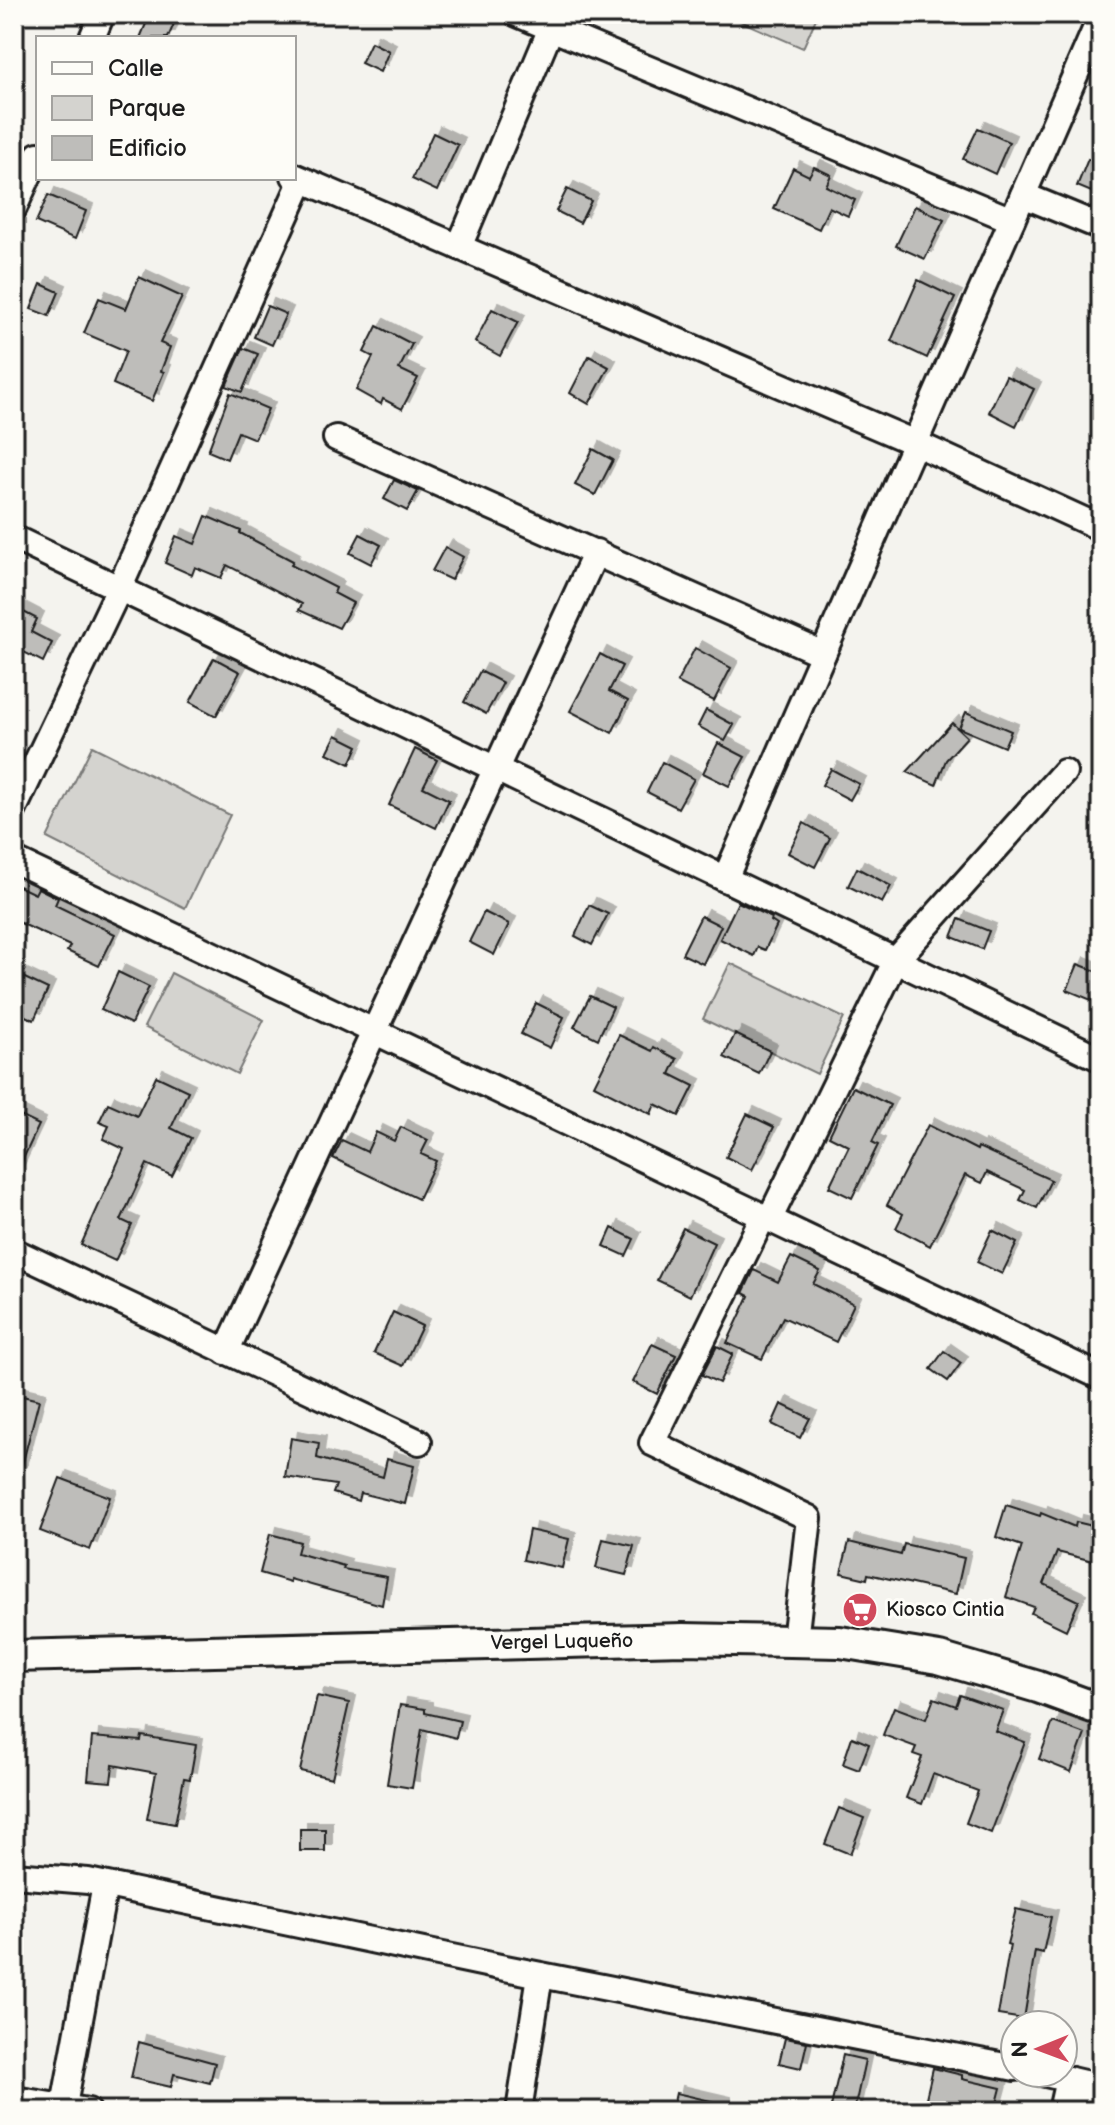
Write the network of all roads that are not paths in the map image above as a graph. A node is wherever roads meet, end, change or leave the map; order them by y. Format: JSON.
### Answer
{"nodes":[{"id":1,"x":102,"y":14,"type":"edge"},
{"id":2,"x":517,"y":14,"type":"edge"},
{"id":3,"x":1101,"y":16,"type":"edge"},
{"id":4,"x":554,"y":21,"type":"edge"},
{"id":5,"x":93,"y":36,"type":"edge"},
{"id":6,"x":36,"y":159,"type":"edge"},
{"id":7,"x":298,"y":178,"type":"edge"},
{"id":8,"x":1023,"y":195,"type":"junction"},
{"id":9,"x":14,"y":208,"type":"edge"},
{"id":10,"x":1012,"y":220,"type":"junction"},
{"id":11,"x":1101,"y":227,"type":"edge"},
{"id":12,"x":459,"y":247,"type":"junction"},
{"id":13,"x":336,"y":438,"type":"dead end"},
{"id":14,"x":915,"y":443,"type":"junction"},
{"id":15,"x":1101,"y":528,"type":"edge"},
{"id":16,"x":14,"y":538,"type":"edge"},
{"id":17,"x":596,"y":552,"type":"junction"},
{"id":18,"x":119,"y":589,"type":"junction"},
{"id":19,"x":823,"y":654,"type":"junction"},
{"id":20,"x":496,"y":770,"type":"junction"},
{"id":21,"x":1064,"y":772,"type":"dead end"},
{"id":22,"x":14,"y":809,"type":"edge"},
{"id":23,"x":14,"y":860,"type":"edge"},
{"id":24,"x":725,"y":879,"type":"junction"},
{"id":25,"x":896,"y":960,"type":"junction"},
{"id":26,"x":374,"y":1032,"type":"junction"},
{"id":27,"x":1101,"y":1059,"type":"edge"},
{"id":28,"x":766,"y":1218,"type":"junction"},
{"id":29,"x":14,"y":1251,"type":"edge"},
{"id":30,"x":226,"y":1352,"type":"junction"},
{"id":31,"x":1101,"y":1377,"type":"edge"},
{"id":32,"x":419,"y":1442,"type":"dead end"},
{"id":33,"x":795,"y":1641,"type":"junction"},
{"id":34,"x":14,"y":1656,"type":"edge"},
{"id":35,"x":1101,"y":1710,"type":"edge"},
{"id":36,"x":14,"y":1875,"type":"edge"},
{"id":37,"x":105,"y":1885,"type":"junction"},
{"id":38,"x":540,"y":1975,"type":"junction"},
{"id":39,"x":999,"y":2065,"type":"edge"},
{"id":40,"x":1084,"y":2083,"type":"edge"},
{"id":41,"x":14,"y":2099,"type":"edge"},
{"id":42,"x":72,"y":2109,"type":"edge"},
{"id":43,"x":519,"y":2111,"type":"edge"},
{"id":44,"x":1061,"y":2111,"type":"edge"},
{"id":45,"x":1078,"y":2111,"type":"edge"}],
"edges":[{"from":1,"to":5,"type":"street"},
{"from":2,"to":4,"type":"street"},
{"from":3,"to":8,"type":"street"},
{"from":4,"to":10,"type":"street"},
{"from":4,"to":12,"type":"street"},
{"from":6,"to":9,"type":"street"},
{"from":7,"to":12,"type":"street"},
{"from":7,"to":18,"type":"street"},
{"from":8,"to":10,"type":"street"},
{"from":8,"to":11,"type":"street"},
{"from":10,"to":14,"type":"street"},
{"from":12,"to":14,"type":"street"},
{"from":13,"to":17,"type":"street"},
{"from":14,"to":15,"type":"street"},
{"from":14,"to":19,"type":"street"},
{"from":16,"to":18,"type":"street"},
{"from":17,"to":19,"type":"street"},
{"from":17,"to":20,"type":"street"},
{"from":18,"to":20,"type":"street"},
{"from":18,"to":22,"type":"street"},
{"from":19,"to":24,"type":"street"},
{"from":20,"to":24,"type":"street"},
{"from":20,"to":26,"type":"street"},
{"from":21,"to":25,"type":"street"},
{"from":23,"to":26,"type":"street"},
{"from":24,"to":25,"type":"street"},
{"from":25,"to":27,"type":"street"},
{"from":25,"to":28,"type":"street"},
{"from":26,"to":28,"type":"street"},
{"from":26,"to":30,"type":"street"},
{"from":28,"to":31,"type":"street"},
{"from":28,"to":33,"type":"street"},
{"from":29,"to":30,"type":"street"},
{"from":30,"to":32,"type":"street"},
{"from":33,"to":34,"type":"main road","name":"Vergel Luqueño"},
{"from":33,"to":35,"type":"main road","name":"Vergel Luqueño"},
{"from":36,"to":37,"type":"street"},
{"from":37,"to":38,"type":"street"},
{"from":37,"to":42,"type":"street"},
{"from":38,"to":39,"type":"street"},
{"from":38,"to":43,"type":"street"},
{"from":40,"to":44,"type":"street"},
{"from":40,"to":45,"type":"street"},
{"from":41,"to":42,"type":"street"}]}
